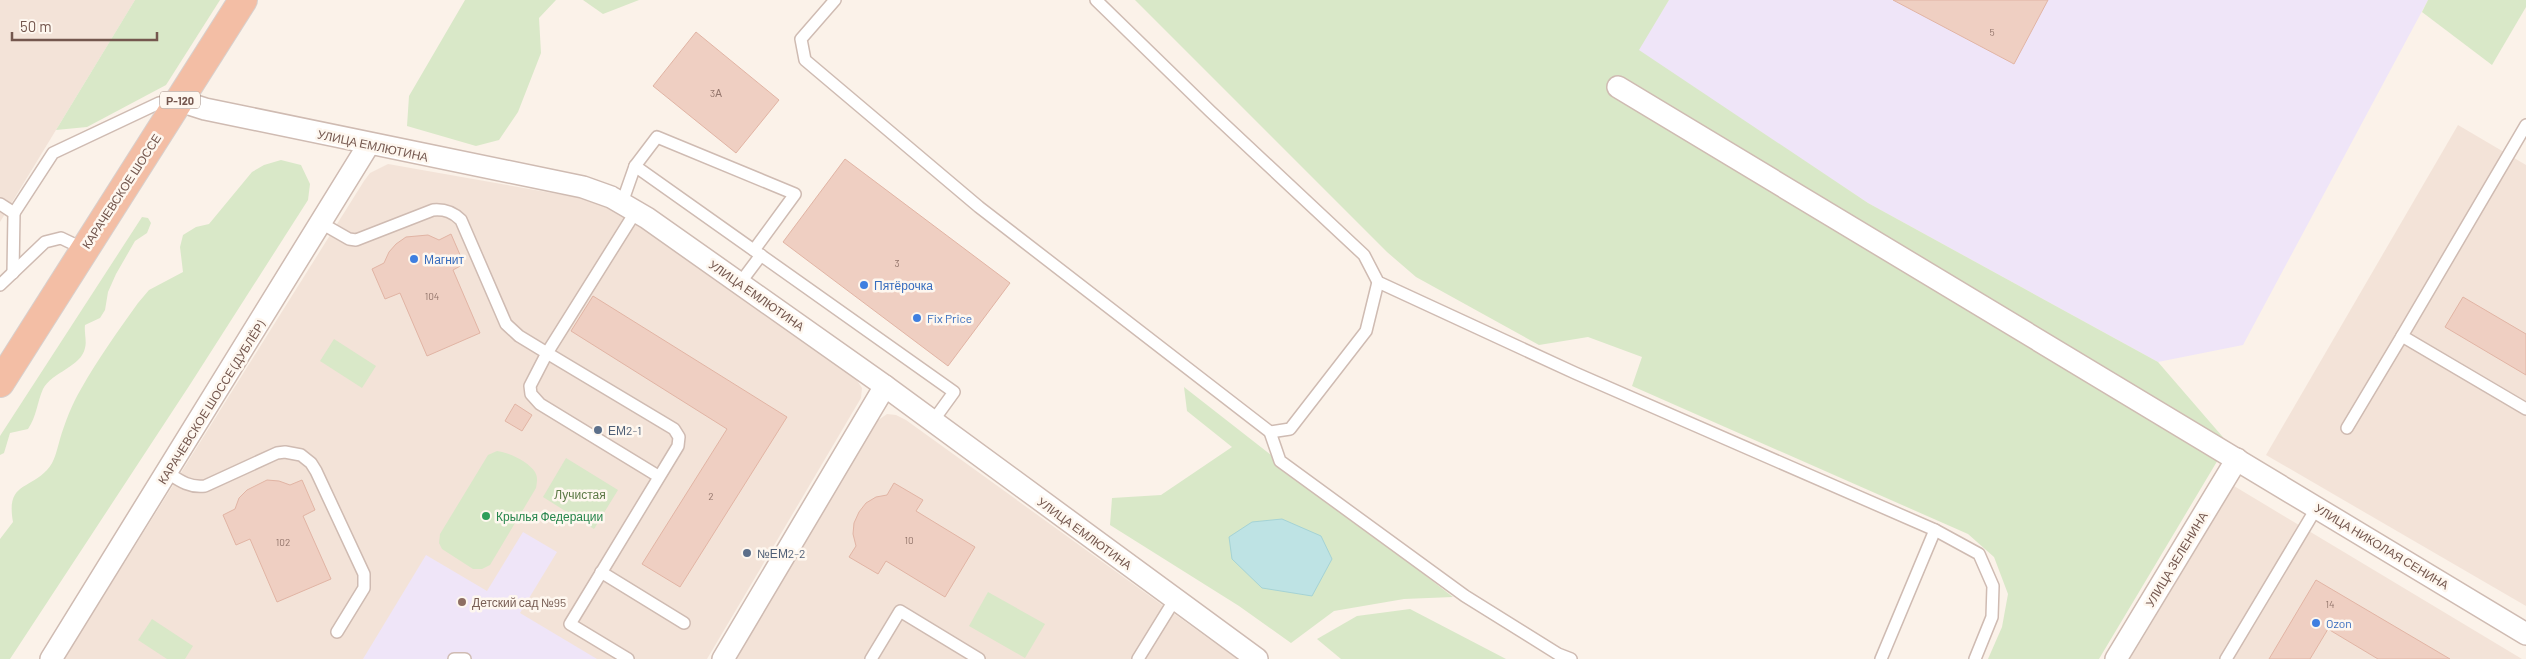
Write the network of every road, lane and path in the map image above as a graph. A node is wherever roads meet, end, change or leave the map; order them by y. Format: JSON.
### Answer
{"nodes":[{"id":1,"x":243,"y":0,"type":"edge"},
{"id":2,"x":835,"y":0,"type":"edge"},
{"id":3,"x":1096,"y":0,"type":"edge"},
{"id":4,"x":1618,"y":87,"type":"dead end"},
{"id":5,"x":180,"y":101,"type":"junction"},
{"id":6,"x":2526,"y":125,"type":"edge"},
{"id":7,"x":369,"y":144,"type":"junction"},
{"id":8,"x":634,"y":166,"type":"junction"},
{"id":9,"x":0,"y":204,"type":"edge"},
{"id":10,"x":629,"y":207,"type":"junction"},
{"id":11,"x":14,"y":213,"type":"junction"},
{"id":12,"x":321,"y":223,"type":"junction"},
{"id":13,"x":84,"y":249,"type":"junction"},
{"id":14,"x":757,"y":252,"type":"junction"},
{"id":15,"x":13,"y":273,"type":"junction"},
{"id":16,"x":1378,"y":282,"type":"junction"},
{"id":17,"x":740,"y":283,"type":"junction"},
{"id":18,"x":0,"y":285,"type":"edge"},
{"id":19,"x":2402,"y":336,"type":"junction"},
{"id":20,"x":547,"y":353,"type":"junction"},
{"id":21,"x":0,"y":383,"type":"edge"},
{"id":22,"x":885,"y":386,"type":"junction"},
{"id":23,"x":2526,"y":409,"type":"edge"},
{"id":24,"x":933,"y":422,"type":"junction"},
{"id":25,"x":2347,"y":428,"type":"dead end"},
{"id":26,"x":1270,"y":432,"type":"junction"},
{"id":27,"x":2237,"y":459,"type":"junction"},
{"id":28,"x":168,"y":473,"type":"junction"},
{"id":29,"x":658,"y":476,"type":"junction"},
{"id":30,"x":2317,"y":507,"type":"junction"},
{"id":31,"x":1935,"y":530,"type":"junction"},
{"id":32,"x":601,"y":572,"type":"junction"},
{"id":33,"x":1175,"y":599,"type":"junction"},
{"id":34,"x":684,"y":623,"type":"dead end"},
{"id":35,"x":337,"y":632,"type":"dead end"},
{"id":36,"x":2526,"y":634,"type":"edge"},
{"id":37,"x":725,"y":658,"type":"edge"},
{"id":38,"x":51,"y":659,"type":"edge"},
{"id":39,"x":454,"y":659,"type":"edge"},
{"id":40,"x":465,"y":659,"type":"edge"},
{"id":41,"x":628,"y":659,"type":"edge"},
{"id":42,"x":871,"y":659,"type":"edge"},
{"id":43,"x":979,"y":659,"type":"edge"},
{"id":44,"x":1138,"y":659,"type":"edge"},
{"id":45,"x":1258,"y":659,"type":"edge"},
{"id":46,"x":1571,"y":659,"type":"edge"},
{"id":47,"x":1881,"y":659,"type":"edge"},
{"id":48,"x":1975,"y":659,"type":"edge"},
{"id":49,"x":2116,"y":659,"type":"edge"},
{"id":50,"x":2226,"y":659,"type":"edge"}],
"edges":[{"from":1,"to":5,"type":"highway","name":"КАРАЧЕВСКОЕ ШОССЕ","number":"Р-120"},
{"from":2,"to":26,"type":"lane"},
{"from":3,"to":16,"type":"lane"},
{"from":4,"to":27,"type":"street","name":"УЛИЦА НИКОЛАЯ СЕНИНА"},
{"from":5,"to":7,"type":"street","name":"УЛИЦА ЕМЛЮТИНА"},
{"from":5,"to":11,"type":"lane"},
{"from":5,"to":13,"type":"highway","name":"КАРАЧЕВСКОЕ ШОССЕ","number":"Р-120"},
{"from":6,"to":19,"type":"lane"},
{"from":7,"to":10,"type":"street","name":"УЛИЦА ЕМЛЮТИНА"},
{"from":7,"to":12,"type":"street","name":"КАРАЧЕВСКОЕ ШОССЕ (ДУБЛЁР)"},
{"from":8,"to":10,"type":"lane"},
{"from":8,"to":14,"type":"lane"},
{"from":8,"to":14,"type":"lane"},
{"from":9,"to":11,"type":"lane"},
{"from":10,"to":17,"type":"street","name":"УЛИЦА ЕМЛЮТИНА"},
{"from":10,"to":20,"type":"lane"},
{"from":11,"to":15,"type":"lane"},
{"from":12,"to":20,"type":"lane"},
{"from":12,"to":28,"type":"street","name":"КАРАЧЕВСКОЕ ШОССЕ (ДУБЛЁР)"},
{"from":13,"to":15,"type":"lane"},
{"from":13,"to":21,"type":"highway","name":"КАРАЧЕВСКОЕ ШОССЕ","number":"Р-120"},
{"from":14,"to":17,"type":"lane"},
{"from":14,"to":24,"type":"lane"},
{"from":15,"to":18,"type":"lane"},
{"from":16,"to":26,"type":"lane"},
{"from":16,"to":31,"type":"lane"},
{"from":17,"to":22,"type":"street","name":"УЛИЦА ЕМЛЮТИНА"},
{"from":19,"to":23,"type":"lane"},
{"from":19,"to":25,"type":"lane"},
{"from":20,"to":29,"type":"lane"},
{"from":20,"to":29,"type":"lane"},
{"from":22,"to":24,"type":"street","name":"УЛИЦА ЕМЛЮТИНА"},
{"from":22,"to":37,"type":"street"},
{"from":24,"to":33,"type":"street","name":"УЛИЦА ЕМЛЮТИНА"},
{"from":26,"to":46,"type":"lane"},
{"from":27,"to":30,"type":"street","name":"УЛИЦА НИКОЛАЯ СЕНИНА"},
{"from":27,"to":49,"type":"street","name":"УЛИЦА ЗЕЛЕНИНА"},
{"from":28,"to":35,"type":"lane"},
{"from":28,"to":38,"type":"street","name":"КАРАЧЕВСКОЕ ШОССЕ (ДУБЛЁР)"},
{"from":29,"to":32,"type":"lane"},
{"from":30,"to":36,"type":"street","name":"УЛИЦА НИКОЛАЯ СЕНИНА"},
{"from":30,"to":50,"type":"lane"},
{"from":31,"to":47,"type":"lane"},
{"from":31,"to":48,"type":"lane"},
{"from":32,"to":34,"type":"lane"},
{"from":32,"to":41,"type":"lane"},
{"from":33,"to":44,"type":"lane"},
{"from":33,"to":45,"type":"street","name":"УЛИЦА ЕМЛЮТИНА"},
{"from":39,"to":40,"type":"lane"},
{"from":42,"to":43,"type":"lane"}]}
